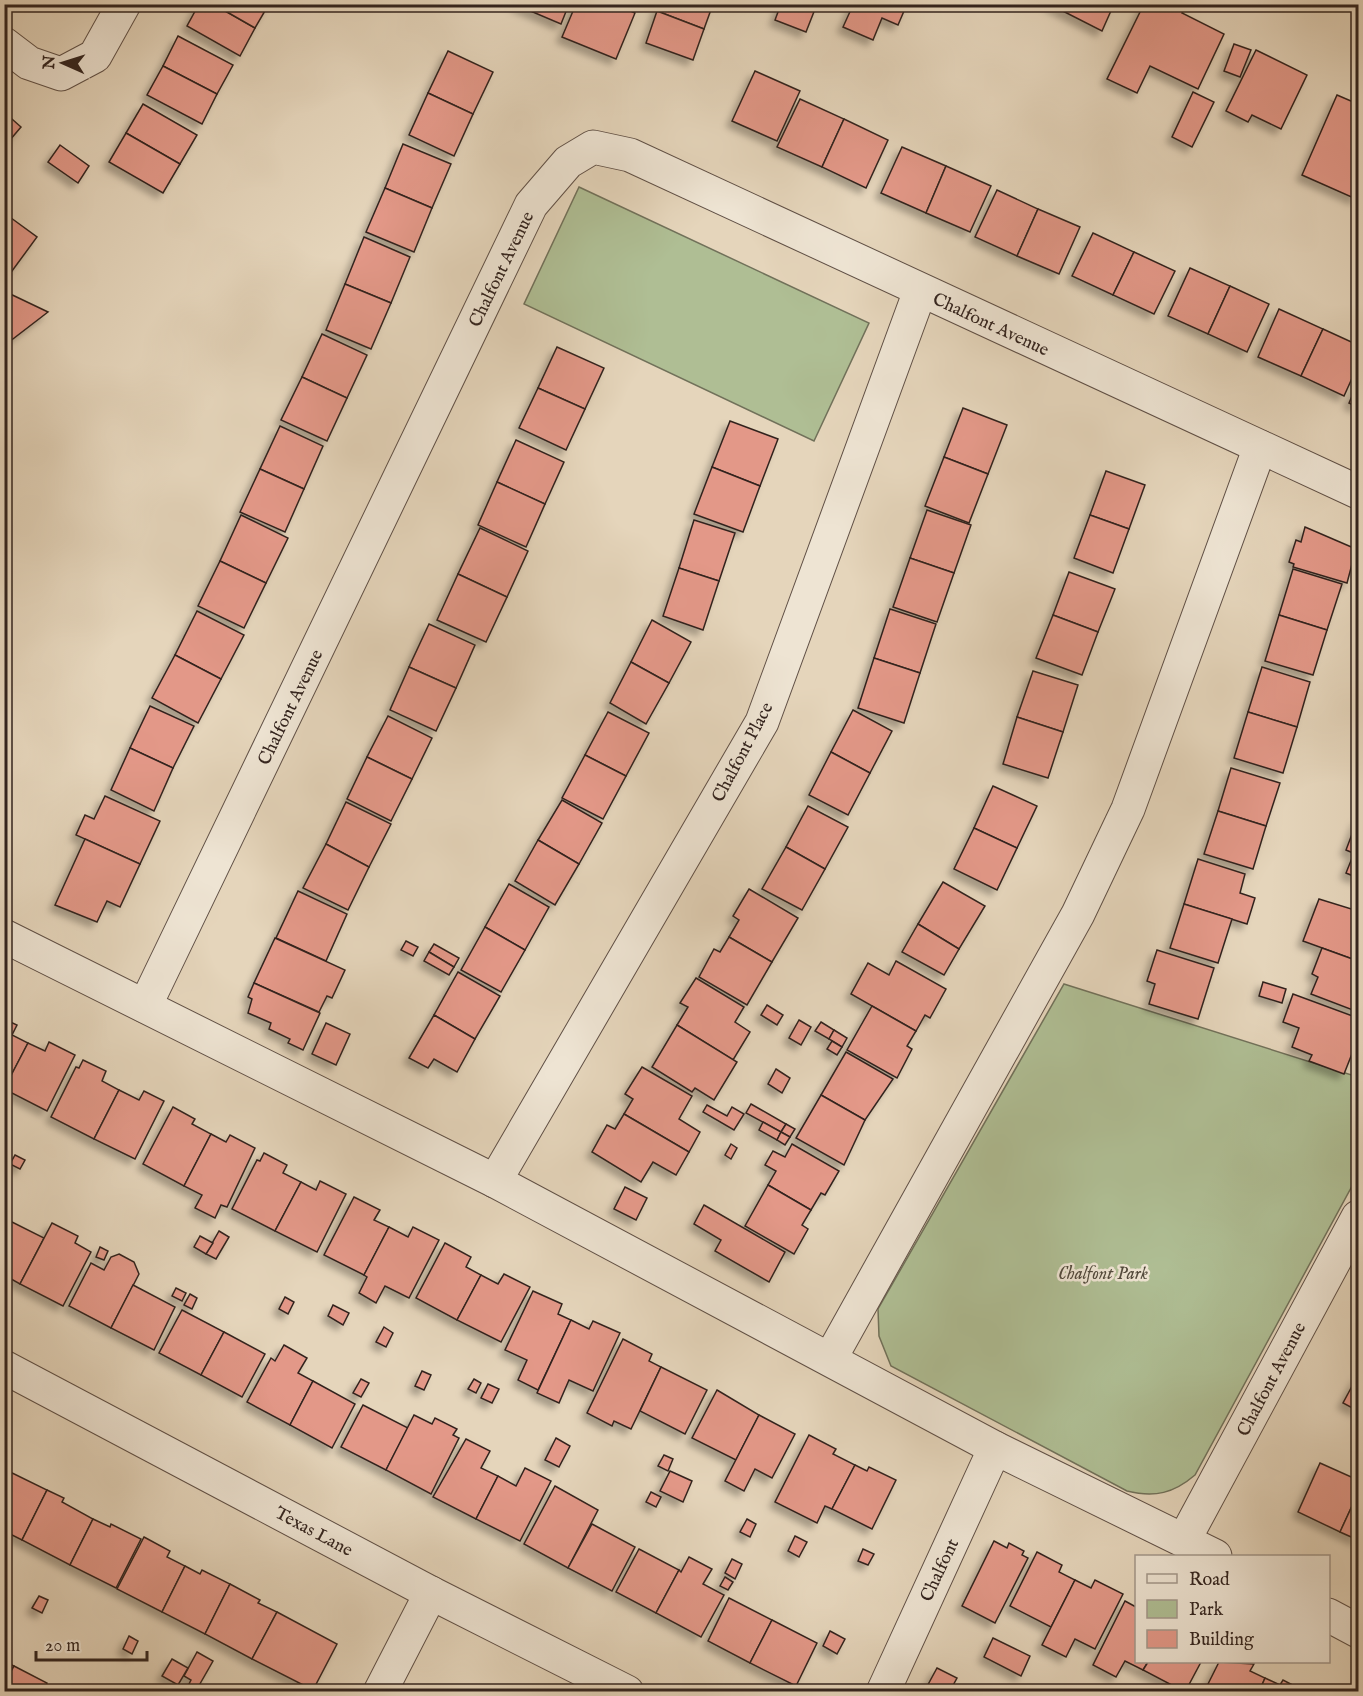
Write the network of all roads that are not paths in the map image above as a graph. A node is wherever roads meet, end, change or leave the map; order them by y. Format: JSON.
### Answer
{"nodes":[{"id":1,"x":124,"y":4,"type":"edge"},
{"id":2,"x":4,"y":44,"type":"edge"},
{"id":3,"x":920,"y":291,"type":"junction"},
{"id":4,"x":1260,"y":447,"type":"junction"},
{"id":5,"x":1359,"y":492,"type":"edge"},
{"id":6,"x":4,"y":936,"type":"edge"},
{"id":7,"x":146,"y":1006,"type":"junction"},
{"id":8,"x":495,"y":1181,"type":"junction"},
{"id":9,"x":1359,"y":1217,"type":"edge"},
{"id":10,"x":830,"y":1359,"type":"junction"},
{"id":11,"x":4,"y":1366,"type":"edge"},
{"id":12,"x":995,"y":1448,"type":"junction"},
{"id":13,"x":1184,"y":1540,"type":"junction"},
{"id":14,"x":1211,"y":1555,"type":"edge"},
{"id":15,"x":431,"y":1593,"type":"junction"},
{"id":16,"x":1330,"y":1616,"type":"edge"},
{"id":17,"x":1359,"y":1631,"type":"edge"},
{"id":18,"x":380,"y":1692,"type":"edge"},
{"id":19,"x":627,"y":1692,"type":"edge"},
{"id":20,"x":883,"y":1692,"type":"edge"}],
"edges":[{"from":1,"to":2,"type":"street"},
{"from":3,"to":4,"type":"street","name":"Chalfont Avenue"},
{"from":3,"to":7,"type":"street","name":"Chalfont Avenue"},
{"from":3,"to":8,"type":"street","name":"Chalfont Place"},
{"from":4,"to":5,"type":"street","name":"Chalfont Avenue"},
{"from":4,"to":10,"type":"street"},
{"from":6,"to":7,"type":"street"},
{"from":7,"to":8,"type":"street"},
{"from":8,"to":10,"type":"street"},
{"from":9,"to":13,"type":"street","name":"Chalfont Avenue"},
{"from":10,"to":12,"type":"street"},
{"from":11,"to":15,"type":"street","name":"Texas Lane"},
{"from":12,"to":13,"type":"street"},
{"from":12,"to":20,"type":"street","name":"Chalfont"},
{"from":13,"to":14,"type":"street"},
{"from":15,"to":18,"type":"street"},
{"from":15,"to":19,"type":"street","name":"Texas Lane"},
{"from":16,"to":17,"type":"street"}]}
